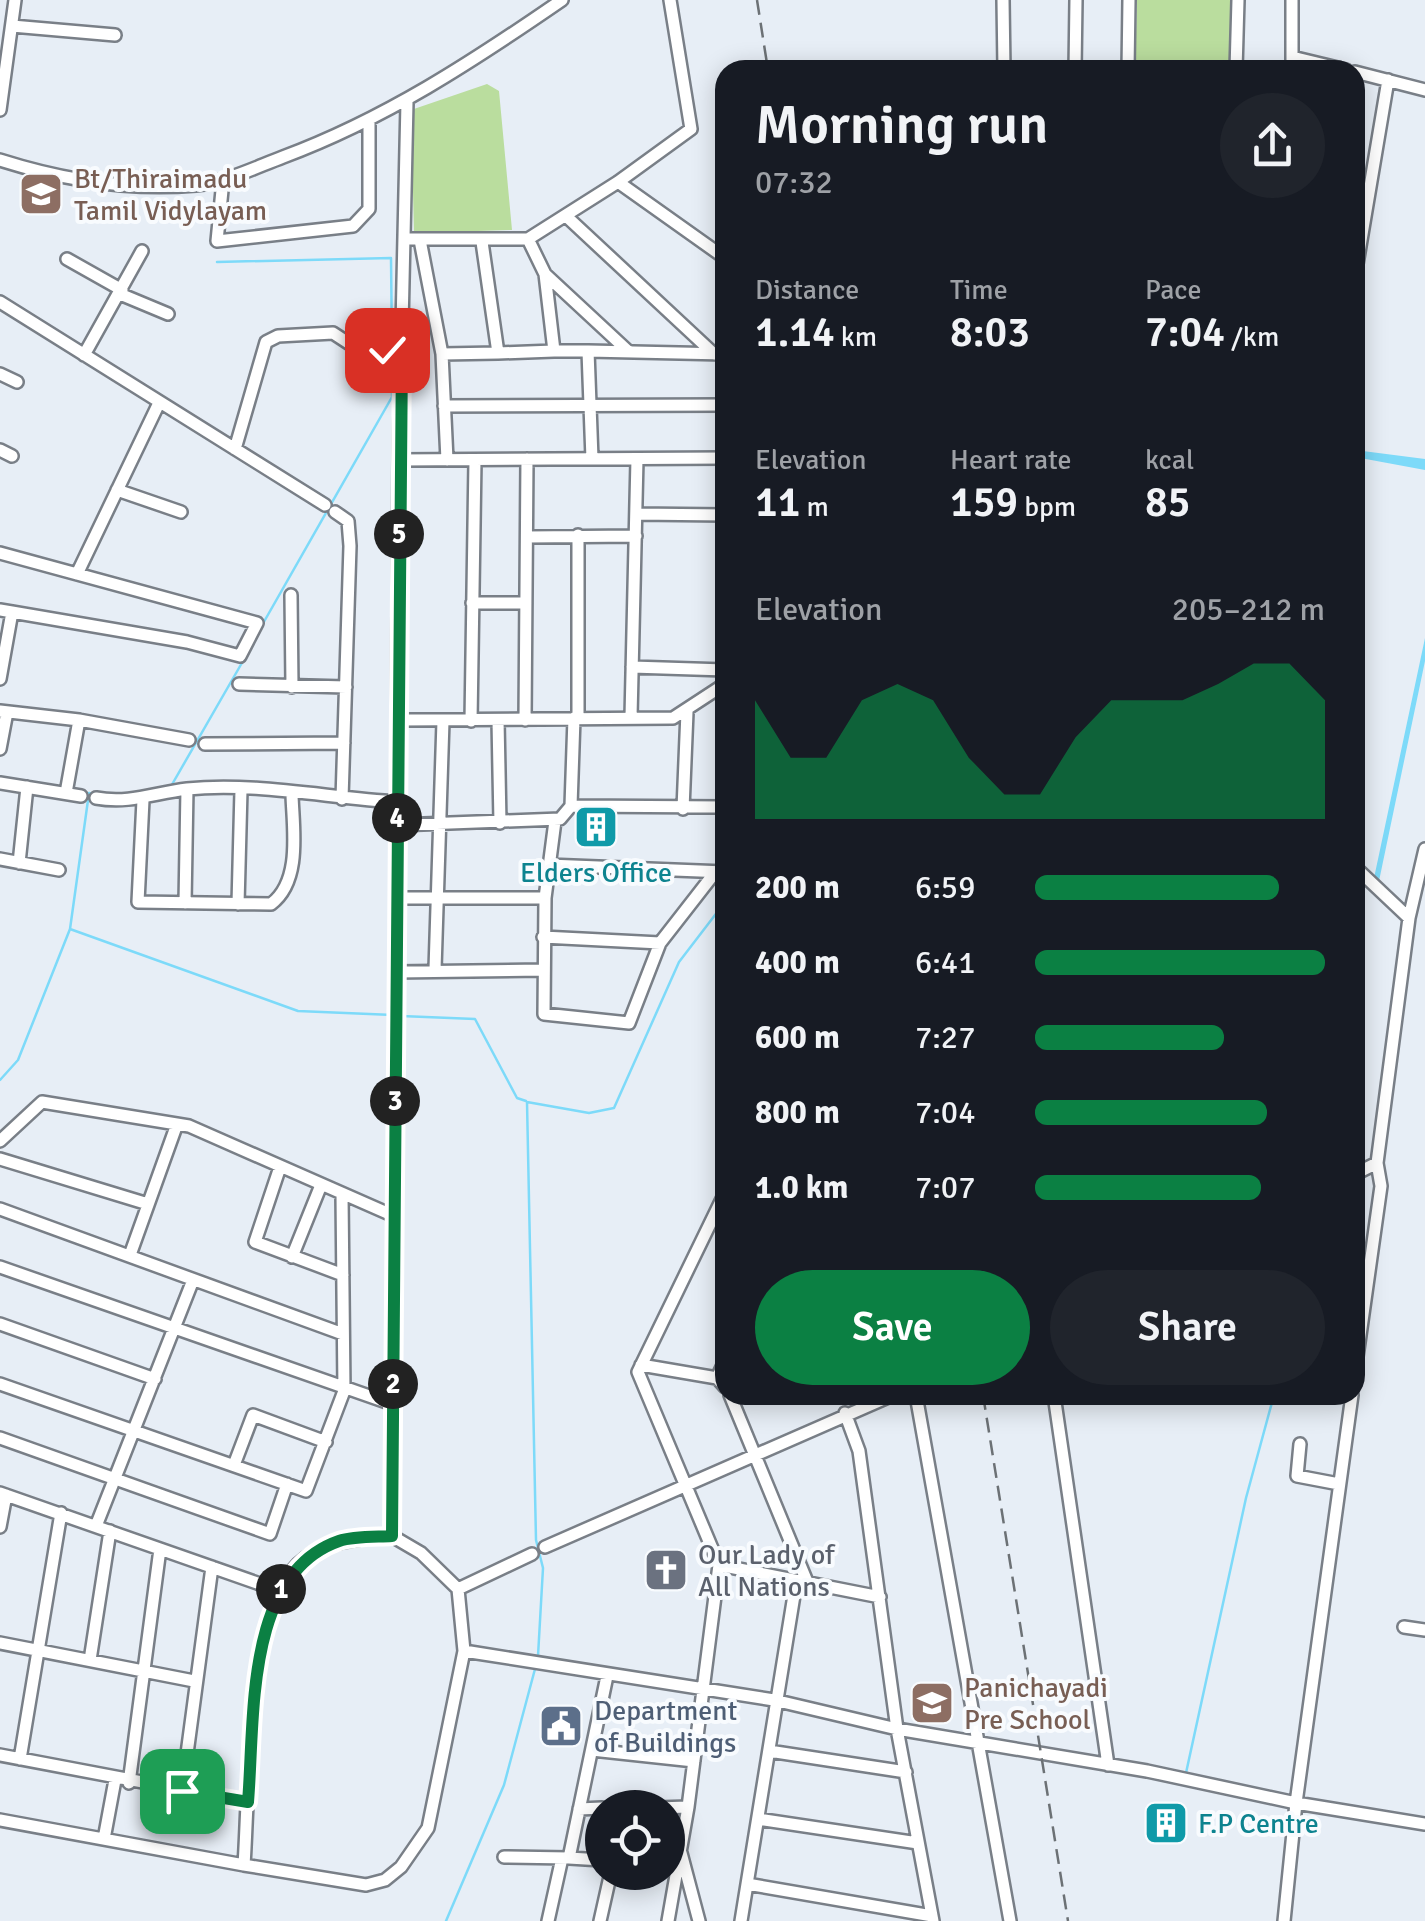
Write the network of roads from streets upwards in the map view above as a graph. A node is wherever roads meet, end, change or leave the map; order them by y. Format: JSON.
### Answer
{"nodes":[{"id":1,"x":15,"y":0,"type":"edge"},
{"id":2,"x":562,"y":0,"type":"edge"},
{"id":3,"x":670,"y":0,"type":"edge"},
{"id":4,"x":1003,"y":0,"type":"edge"},
{"id":5,"x":1076,"y":0,"type":"edge"},
{"id":6,"x":1129,"y":0,"type":"edge"},
{"id":7,"x":1238,"y":0,"type":"edge"},
{"id":8,"x":1292,"y":0,"type":"edge"},
{"id":9,"x":12,"y":26,"type":"junction"},
{"id":10,"x":115,"y":35,"type":"dead end"},
{"id":11,"x":1004,"y":60,"type":"edge"},
{"id":12,"x":1075,"y":60,"type":"edge"},
{"id":13,"x":1128,"y":60,"type":"edge"},
{"id":14,"x":1236,"y":60,"type":"edge"},
{"id":15,"x":1292,"y":60,"type":"edge"},
{"id":16,"x":1365,"y":74,"type":"edge"},
{"id":17,"x":1388,"y":80,"type":"junction"},
{"id":18,"x":1425,"y":90,"type":"edge"},
{"id":19,"x":407,"y":102,"type":"junction"},
{"id":20,"x":0,"y":110,"type":"edge"},
{"id":21,"x":369,"y":120,"type":"junction"},
{"id":22,"x":0,"y":160,"type":"edge"},
{"id":23,"x":223,"y":180,"type":"junction"},
{"id":24,"x":618,"y":182,"type":"junction"},
{"id":25,"x":566,"y":216,"type":"junction"},
{"id":26,"x":1365,"y":217,"type":"edge"},
{"id":27,"x":528,"y":239,"type":"junction"},
{"id":28,"x":405,"y":240,"type":"junction"},
{"id":29,"x":420,"y":240,"type":"junction"},
{"id":30,"x":482,"y":242,"type":"junction"},
{"id":31,"x":142,"y":251,"type":"dead end"},
{"id":32,"x":715,"y":251,"type":"edge"},
{"id":33,"x":67,"y":259,"type":"dead end"},
{"id":34,"x":545,"y":274,"type":"junction"},
{"id":35,"x":121,"y":292,"type":"junction"},
{"id":36,"x":0,"y":302,"type":"edge"},
{"id":37,"x":168,"y":314,"type":"dead end"},
{"id":38,"x":715,"y":350,"type":"edge"},
{"id":39,"x":394,"y":351,"type":"junction"},
{"id":40,"x":554,"y":351,"type":"junction"},
{"id":41,"x":588,"y":351,"type":"junction"},
{"id":42,"x":629,"y":352,"type":"junction"},
{"id":43,"x":498,"y":353,"type":"junction"},
{"id":44,"x":442,"y":354,"type":"junction"},
{"id":45,"x":715,"y":354,"type":"edge"},
{"id":46,"x":84,"y":355,"type":"junction"},
{"id":47,"x":0,"y":374,"type":"edge"},
{"id":48,"x":17,"y":382,"type":"dead end"},
{"id":49,"x":159,"y":403,"type":"junction"},
{"id":50,"x":715,"y":405,"type":"edge"},
{"id":51,"x":444,"y":406,"type":"junction"},
{"id":52,"x":591,"y":407,"type":"junction"},
{"id":53,"x":236,"y":449,"type":"junction"},
{"id":54,"x":715,"y":458,"type":"edge"},
{"id":55,"x":527,"y":459,"type":"junction"},
{"id":56,"x":592,"y":459,"type":"junction"},
{"id":57,"x":637,"y":459,"type":"junction"},
{"id":58,"x":399,"y":460,"type":"junction"},
{"id":59,"x":447,"y":460,"type":"junction"},
{"id":60,"x":475,"y":460,"type":"junction"},
{"id":61,"x":117,"y":490,"type":"junction"},
{"id":62,"x":181,"y":512,"type":"dead end"},
{"id":63,"x":636,"y":514,"type":"junction"},
{"id":64,"x":715,"y":515,"type":"edge"},
{"id":65,"x":578,"y":535,"type":"junction"},
{"id":66,"x":636,"y":536,"type":"junction"},
{"id":67,"x":527,"y":537,"type":"junction"},
{"id":68,"x":0,"y":553,"type":"edge"},
{"id":69,"x":77,"y":574,"type":"junction"},
{"id":70,"x":291,"y":594,"type":"dead end"},
{"id":71,"x":472,"y":603,"type":"junction"},
{"id":72,"x":526,"y":604,"type":"junction"},
{"id":73,"x":6,"y":611,"type":"edge"},
{"id":74,"x":632,"y":667,"type":"junction"},
{"id":75,"x":715,"y":670,"type":"edge"},
{"id":76,"x":0,"y":680,"type":"edge"},
{"id":77,"x":239,"y":684,"type":"dead end"},
{"id":78,"x":292,"y":687,"type":"junction"},
{"id":79,"x":346,"y":688,"type":"junction"},
{"id":80,"x":715,"y":692,"type":"edge"},
{"id":81,"x":3,"y":712,"type":"edge"},
{"id":82,"x":687,"y":712,"type":"junction"},
{"id":83,"x":631,"y":717,"type":"junction"},
{"id":84,"x":576,"y":718,"type":"junction"},
{"id":85,"x":80,"y":720,"type":"junction"},
{"id":86,"x":399,"y":720,"type":"junction"},
{"id":87,"x":498,"y":720,"type":"junction"},
{"id":88,"x":525,"y":720,"type":"junction"},
{"id":89,"x":443,"y":721,"type":"junction"},
{"id":90,"x":471,"y":721,"type":"junction"},
{"id":91,"x":190,"y":740,"type":"dead end"},
{"id":92,"x":344,"y":743,"type":"junction"},
{"id":93,"x":205,"y":744,"type":"dead end"},
{"id":94,"x":0,"y":748,"type":"edge"},
{"id":95,"x":0,"y":783,"type":"edge"},
{"id":96,"x":27,"y":787,"type":"junction"},
{"id":97,"x":187,"y":790,"type":"junction"},
{"id":98,"x":241,"y":790,"type":"junction"},
{"id":99,"x":66,"y":793,"type":"junction"},
{"id":100,"x":292,"y":794,"type":"junction"},
{"id":101,"x":82,"y":796,"type":"dead end"},
{"id":102,"x":96,"y":798,"type":"dead end"},
{"id":103,"x":342,"y":799,"type":"junction"},
{"id":104,"x":143,"y":800,"type":"junction"},
{"id":105,"x":397,"y":802,"type":"junction"},
{"id":106,"x":571,"y":806,"type":"junction"},
{"id":107,"x":715,"y":807,"type":"edge"},
{"id":108,"x":683,"y":809,"type":"junction"},
{"id":109,"x":555,"y":822,"type":"junction"},
{"id":110,"x":440,"y":823,"type":"junction"},
{"id":111,"x":500,"y":823,"type":"junction"},
{"id":112,"x":396,"y":825,"type":"junction"},
{"id":113,"x":1425,"y":850,"type":"edge"},
{"id":114,"x":0,"y":860,"type":"edge"},
{"id":115,"x":19,"y":862,"type":"junction"},
{"id":116,"x":548,"y":865,"type":"junction"},
{"id":117,"x":59,"y":870,"type":"dead end"},
{"id":118,"x":715,"y":874,"type":"edge"},
{"id":119,"x":1365,"y":876,"type":"edge"},
{"id":120,"x":715,"y":879,"type":"edge"},
{"id":121,"x":396,"y":898,"type":"junction"},
{"id":122,"x":440,"y":898,"type":"junction"},
{"id":123,"x":544,"y":898,"type":"junction"},
{"id":124,"x":185,"y":903,"type":"junction"},
{"id":125,"x":238,"y":904,"type":"junction"},
{"id":126,"x":1409,"y":918,"type":"junction"},
{"id":127,"x":543,"y":937,"type":"junction"},
{"id":128,"x":660,"y":944,"type":"junction"},
{"id":129,"x":436,"y":969,"type":"junction"},
{"id":130,"x":542,"y":970,"type":"junction"},
{"id":131,"x":396,"y":972,"type":"junction"},
{"id":132,"x":177,"y":1124,"type":"junction"},
{"id":133,"x":0,"y":1141,"type":"edge"},
{"id":134,"x":0,"y":1159,"type":"edge"},
{"id":135,"x":1377,"y":1163,"type":"junction"},
{"id":136,"x":280,"y":1167,"type":"junction"},
{"id":137,"x":1365,"y":1169,"type":"edge"},
{"id":138,"x":320,"y":1185,"type":"junction"},
{"id":139,"x":342,"y":1194,"type":"junction"},
{"id":140,"x":148,"y":1204,"type":"junction"},
{"id":141,"x":0,"y":1209,"type":"edge"},
{"id":142,"x":715,"y":1215,"type":"edge"},
{"id":143,"x":394,"y":1216,"type":"junction"},
{"id":144,"x":130,"y":1255,"type":"junction"},
{"id":145,"x":292,"y":1257,"type":"junction"},
{"id":146,"x":0,"y":1267,"type":"edge"},
{"id":147,"x":342,"y":1275,"type":"junction"},
{"id":148,"x":194,"y":1280,"type":"junction"},
{"id":149,"x":1365,"y":1300,"type":"edge"},
{"id":150,"x":0,"y":1324,"type":"edge"},
{"id":151,"x":175,"y":1330,"type":"junction"},
{"id":152,"x":342,"y":1334,"type":"junction"},
{"id":153,"x":642,"y":1366,"type":"junction"},
{"id":154,"x":155,"y":1379,"type":"junction"},
{"id":155,"x":715,"y":1382,"type":"edge"},
{"id":156,"x":0,"y":1384,"type":"edge"},
{"id":157,"x":344,"y":1391,"type":"junction"},
{"id":158,"x":392,"y":1404,"type":"junction"},
{"id":159,"x":734,"y":1405,"type":"edge"},
{"id":160,"x":866,"y":1405,"type":"edge"},
{"id":161,"x":918,"y":1405,"type":"edge"},
{"id":162,"x":1055,"y":1405,"type":"edge"},
{"id":163,"x":1351,"y":1405,"type":"edge"},
{"id":164,"x":845,"y":1413,"type":"junction"},
{"id":165,"x":136,"y":1428,"type":"junction"},
{"id":166,"x":0,"y":1438,"type":"edge"},
{"id":167,"x":326,"y":1442,"type":"junction"},
{"id":168,"x":1300,"y":1444,"type":"dead end"},
{"id":169,"x":755,"y":1453,"type":"junction"},
{"id":170,"x":234,"y":1465,"type":"junction"},
{"id":171,"x":115,"y":1478,"type":"junction"},
{"id":172,"x":287,"y":1484,"type":"junction"},
{"id":173,"x":682,"y":1484,"type":"junction"},
{"id":174,"x":1339,"y":1484,"type":"junction"},
{"id":175,"x":3,"y":1494,"type":"edge"},
{"id":176,"x":61,"y":1513,"type":"junction"},
{"id":177,"x":96,"y":1526,"type":"junction"},
{"id":178,"x":0,"y":1527,"type":"edge"},
{"id":179,"x":110,"y":1531,"type":"junction"},
{"id":180,"x":392,"y":1536,"type":"junction"},
{"id":181,"x":545,"y":1547,"type":"dead end"},
{"id":182,"x":160,"y":1548,"type":"junction"},
{"id":183,"x":532,"y":1554,"type":"dead end"},
{"id":184,"x":719,"y":1565,"type":"junction"},
{"id":185,"x":212,"y":1567,"type":"junction"},
{"id":186,"x":802,"y":1584,"type":"junction"},
{"id":187,"x":458,"y":1589,"type":"junction"},
{"id":188,"x":280,"y":1591,"type":"junction"},
{"id":189,"x":880,"y":1598,"type":"junction"},
{"id":190,"x":1404,"y":1626,"type":"dead end"},
{"id":191,"x":1425,"y":1630,"type":"edge"},
{"id":192,"x":0,"y":1643,"type":"edge"},
{"id":193,"x":35,"y":1650,"type":"junction"},
{"id":194,"x":464,"y":1652,"type":"junction"},
{"id":195,"x":90,"y":1660,"type":"junction"},
{"id":196,"x":143,"y":1671,"type":"junction"},
{"id":197,"x":607,"y":1676,"type":"junction"},
{"id":198,"x":194,"y":1681,"type":"junction"},
{"id":199,"x":704,"y":1689,"type":"junction"},
{"id":200,"x":774,"y":1700,"type":"junction"},
{"id":201,"x":897,"y":1728,"type":"junction"},
{"id":202,"x":978,"y":1742,"type":"junction"},
{"id":203,"x":592,"y":1750,"type":"junction"},
{"id":204,"x":768,"y":1751,"type":"junction"},
{"id":205,"x":0,"y":1755,"type":"edge"},
{"id":206,"x":20,"y":1759,"type":"junction"},
{"id":207,"x":694,"y":1761,"type":"junction"},
{"id":208,"x":1108,"y":1764,"type":"junction"},
{"id":209,"x":906,"y":1772,"type":"junction"},
{"id":210,"x":115,"y":1780,"type":"junction"},
{"id":211,"x":129,"y":1783,"type":"junction"},
{"id":212,"x":182,"y":1791,"type":"junction"},
{"id":213,"x":248,"y":1802,"type":"junction"},
{"id":214,"x":1296,"y":1803,"type":"junction"},
{"id":215,"x":685,"y":1807,"type":"edge"},
{"id":216,"x":688,"y":1807,"type":"junction"},
{"id":217,"x":579,"y":1809,"type":"junction"},
{"id":218,"x":585,"y":1809,"type":"edge"},
{"id":219,"x":685,"y":1819,"type":"edge"},
{"id":220,"x":758,"y":1819,"type":"junction"},
{"id":221,"x":0,"y":1820,"type":"edge"},
{"id":222,"x":1425,"y":1824,"type":"edge"},
{"id":223,"x":104,"y":1839,"type":"junction"},
{"id":224,"x":918,"y":1843,"type":"junction"},
{"id":225,"x":504,"y":1857,"type":"dead end"},
{"id":226,"x":565,"y":1858,"type":"junction"},
{"id":227,"x":585,"y":1859,"type":"edge"},
{"id":228,"x":244,"y":1865,"type":"junction"},
{"id":229,"x":685,"y":1884,"type":"edge"},
{"id":230,"x":747,"y":1884,"type":"junction"},
{"id":231,"x":607,"y":1890,"type":"edge"},
{"id":232,"x":671,"y":1890,"type":"edge"},
{"id":233,"x":932,"y":1919,"type":"edge"},
{"id":234,"x":548,"y":1921,"type":"edge"},
{"id":235,"x":600,"y":1921,"type":"edge"},
{"id":236,"x":668,"y":1921,"type":"edge"},
{"id":237,"x":699,"y":1921,"type":"edge"},
{"id":238,"x":741,"y":1921,"type":"edge"},
{"id":239,"x":1010,"y":1921,"type":"edge"},
{"id":240,"x":1284,"y":1921,"type":"edge"}],
"edges":[{"from":1,"to":9,"type":"street"},
{"from":2,"to":19,"type":"street"},
{"from":3,"to":24,"type":"street"},
{"from":4,"to":11,"type":"street"},
{"from":5,"to":12,"type":"street"},
{"from":6,"to":13,"type":"street"},
{"from":7,"to":14,"type":"street"},
{"from":8,"to":15,"type":"street"},
{"from":9,"to":10,"type":"street"},
{"from":9,"to":20,"type":"street"},
{"from":16,"to":17,"type":"street"},
{"from":17,"to":18,"type":"street"},
{"from":17,"to":26,"type":"street"},
{"from":19,"to":21,"type":"street"},
{"from":19,"to":28,"type":"street"},
{"from":21,"to":23,"type":"street"},
{"from":21,"to":23,"type":"street"},
{"from":22,"to":23,"type":"street"},
{"from":24,"to":25,"type":"street"},
{"from":24,"to":32,"type":"street"},
{"from":25,"to":27,"type":"street"},
{"from":25,"to":38,"type":"street"},
{"from":27,"to":30,"type":"street"},
{"from":27,"to":34,"type":"street"},
{"from":28,"to":29,"type":"street"},
{"from":28,"to":39,"type":"street"},
{"from":29,"to":30,"type":"street"},
{"from":29,"to":44,"type":"street"},
{"from":30,"to":43,"type":"street"},
{"from":31,"to":35,"type":"street"},
{"from":33,"to":35,"type":"street"},
{"from":34,"to":40,"type":"street"},
{"from":34,"to":42,"type":"street"},
{"from":35,"to":37,"type":"street"},
{"from":35,"to":46,"type":"street"},
{"from":36,"to":46,"type":"street"},
{"from":39,"to":53,"type":"street"},
{"from":39,"to":58,"type":"street"},
{"from":40,"to":41,"type":"street"},
{"from":40,"to":43,"type":"street"},
{"from":41,"to":42,"type":"street"},
{"from":41,"to":52,"type":"street"},
{"from":42,"to":45,"type":"street"},
{"from":43,"to":44,"type":"street"},
{"from":44,"to":51,"type":"street"},
{"from":46,"to":49,"type":"street"},
{"from":47,"to":48,"type":"street"},
{"from":49,"to":53,"type":"street"},
{"from":49,"to":61,"type":"street"},
{"from":50,"to":52,"type":"street"},
{"from":51,"to":52,"type":"street"},
{"from":51,"to":59,"type":"street"},
{"from":52,"to":56,"type":"street"},
{"from":53,"to":79,"type":"street"},
{"from":54,"to":57,"type":"street"},
{"from":55,"to":56,"type":"street"},
{"from":55,"to":60,"type":"street"},
{"from":55,"to":67,"type":"street"},
{"from":56,"to":57,"type":"street"},
{"from":57,"to":63,"type":"street"},
{"from":58,"to":59,"type":"street"},
{"from":58,"to":86,"type":"street"},
{"from":59,"to":60,"type":"street"},
{"from":60,"to":71,"type":"street"},
{"from":61,"to":62,"type":"street"},
{"from":61,"to":69,"type":"street"},
{"from":63,"to":64,"type":"street"},
{"from":63,"to":66,"type":"street"},
{"from":65,"to":66,"type":"street"},
{"from":65,"to":67,"type":"street"},
{"from":65,"to":84,"type":"street"},
{"from":66,"to":74,"type":"street"},
{"from":67,"to":72,"type":"street"},
{"from":68,"to":69,"type":"street"},
{"from":69,"to":73,"type":"street"},
{"from":70,"to":78,"type":"street"},
{"from":71,"to":72,"type":"street"},
{"from":71,"to":90,"type":"street"},
{"from":72,"to":88,"type":"street"},
{"from":73,"to":76,"type":"street"},
{"from":74,"to":75,"type":"street"},
{"from":74,"to":83,"type":"street"},
{"from":77,"to":78,"type":"street"},
{"from":78,"to":79,"type":"street"},
{"from":79,"to":92,"type":"street"},
{"from":80,"to":82,"type":"street"},
{"from":81,"to":85,"type":"street"},
{"from":81,"to":94,"type":"street"},
{"from":82,"to":83,"type":"street"},
{"from":82,"to":108,"type":"street"},
{"from":83,"to":84,"type":"street"},
{"from":84,"to":88,"type":"street"},
{"from":84,"to":106,"type":"street"},
{"from":85,"to":91,"type":"street"},
{"from":85,"to":99,"type":"street"},
{"from":86,"to":89,"type":"street"},
{"from":86,"to":105,"type":"street"},
{"from":87,"to":88,"type":"street"},
{"from":87,"to":90,"type":"street"},
{"from":87,"to":111,"type":"street"},
{"from":89,"to":90,"type":"street"},
{"from":89,"to":110,"type":"street"},
{"from":92,"to":93,"type":"street"},
{"from":92,"to":103,"type":"street"},
{"from":95,"to":96,"type":"street"},
{"from":96,"to":99,"type":"street"},
{"from":96,"to":115,"type":"street"},
{"from":97,"to":98,"type":"street"},
{"from":97,"to":104,"type":"street"},
{"from":97,"to":124,"type":"street"},
{"from":98,"to":100,"type":"street"},
{"from":98,"to":125,"type":"street"},
{"from":99,"to":101,"type":"street"},
{"from":100,"to":103,"type":"street"},
{"from":100,"to":125,"type":"street"},
{"from":102,"to":104,"type":"street"},
{"from":103,"to":105,"type":"street"},
{"from":104,"to":124,"type":"street"},
{"from":105,"to":112,"type":"street"},
{"from":106,"to":108,"type":"street"},
{"from":106,"to":109,"type":"street"},
{"from":107,"to":108,"type":"street"},
{"from":109,"to":111,"type":"street"},
{"from":109,"to":116,"type":"street"},
{"from":110,"to":111,"type":"street"},
{"from":110,"to":112,"type":"street"},
{"from":110,"to":122,"type":"street"},
{"from":112,"to":121,"type":"street"},
{"from":113,"to":126,"type":"street"},
{"from":114,"to":115,"type":"street"},
{"from":115,"to":117,"type":"street"},
{"from":116,"to":118,"type":"street"},
{"from":116,"to":123,"type":"street"},
{"from":119,"to":126,"type":"street"},
{"from":120,"to":128,"type":"street"},
{"from":121,"to":122,"type":"street"},
{"from":121,"to":131,"type":"street"},
{"from":122,"to":123,"type":"street"},
{"from":122,"to":129,"type":"street"},
{"from":123,"to":127,"type":"street"},
{"from":124,"to":125,"type":"street"},
{"from":126,"to":135,"type":"street"},
{"from":127,"to":128,"type":"street"},
{"from":127,"to":130,"type":"street"},
{"from":128,"to":130,"type":"street"},
{"from":129,"to":130,"type":"street"},
{"from":129,"to":131,"type":"street"},
{"from":131,"to":143,"type":"street"},
{"from":132,"to":133,"type":"street"},
{"from":132,"to":136,"type":"street"},
{"from":132,"to":140,"type":"street"},
{"from":134,"to":140,"type":"street"},
{"from":135,"to":137,"type":"street"},
{"from":135,"to":149,"type":"street"},
{"from":136,"to":138,"type":"street"},
{"from":136,"to":145,"type":"street"},
{"from":138,"to":139,"type":"street"},
{"from":138,"to":145,"type":"street"},
{"from":139,"to":143,"type":"street"},
{"from":139,"to":147,"type":"street"},
{"from":140,"to":144,"type":"street"},
{"from":141,"to":144,"type":"street"},
{"from":142,"to":153,"type":"street"},
{"from":143,"to":158,"type":"street"},
{"from":144,"to":148,"type":"street"},
{"from":145,"to":147,"type":"street"},
{"from":146,"to":151,"type":"street"},
{"from":147,"to":152,"type":"street"},
{"from":148,"to":151,"type":"street"},
{"from":148,"to":152,"type":"street"},
{"from":150,"to":154,"type":"street"},
{"from":151,"to":154,"type":"street"},
{"from":151,"to":157,"type":"street"},
{"from":152,"to":157,"type":"street"},
{"from":153,"to":155,"type":"street"},
{"from":153,"to":173,"type":"street"},
{"from":154,"to":165,"type":"street"},
{"from":156,"to":165,"type":"street"},
{"from":157,"to":158,"type":"street"},
{"from":157,"to":167,"type":"street"},
{"from":158,"to":180,"type":"street"},
{"from":159,"to":169,"type":"street"},
{"from":160,"to":164,"type":"street"},
{"from":161,"to":202,"type":"street"},
{"from":162,"to":208,"type":"street"},
{"from":163,"to":174,"type":"street"},
{"from":164,"to":169,"type":"street"},
{"from":164,"to":189,"type":"street"},
{"from":165,"to":170,"type":"street"},
{"from":165,"to":171,"type":"street"},
{"from":166,"to":171,"type":"street"},
{"from":167,"to":170,"type":"street"},
{"from":167,"to":172,"type":"street"},
{"from":168,"to":174,"type":"street"},
{"from":169,"to":173,"type":"street"},
{"from":169,"to":186,"type":"street"},
{"from":170,"to":172,"type":"street"},
{"from":171,"to":172,"type":"street"},
{"from":171,"to":177,"type":"street"},
{"from":173,"to":181,"type":"street"},
{"from":173,"to":184,"type":"street"},
{"from":174,"to":214,"type":"street"},
{"from":175,"to":176,"type":"street"},
{"from":175,"to":178,"type":"street"},
{"from":176,"to":177,"type":"street"},
{"from":176,"to":193,"type":"street"},
{"from":177,"to":179,"type":"street"},
{"from":179,"to":182,"type":"street"},
{"from":179,"to":195,"type":"street"},
{"from":180,"to":187,"type":"street"},
{"from":180,"to":188,"type":"street"},
{"from":182,"to":185,"type":"street"},
{"from":182,"to":196,"type":"street"},
{"from":183,"to":187,"type":"street"},
{"from":184,"to":186,"type":"street"},
{"from":184,"to":199,"type":"street"},
{"from":185,"to":188,"type":"street"},
{"from":185,"to":198,"type":"street"},
{"from":186,"to":189,"type":"street"},
{"from":186,"to":200,"type":"street"},
{"from":187,"to":194,"type":"street"},
{"from":188,"to":213,"type":"street"},
{"from":189,"to":201,"type":"street"},
{"from":190,"to":191,"type":"street"},
{"from":192,"to":193,"type":"street"},
{"from":193,"to":195,"type":"street"},
{"from":193,"to":206,"type":"street"},
{"from":194,"to":197,"type":"street"},
{"from":194,"to":228,"type":"street"},
{"from":195,"to":196,"type":"street"},
{"from":196,"to":198,"type":"street"},
{"from":196,"to":211,"type":"street"},
{"from":197,"to":199,"type":"street"},
{"from":197,"to":203,"type":"street"},
{"from":198,"to":212,"type":"street"},
{"from":199,"to":200,"type":"street"},
{"from":199,"to":207,"type":"street"},
{"from":200,"to":201,"type":"street"},
{"from":200,"to":204,"type":"street"},
{"from":201,"to":202,"type":"street"},
{"from":201,"to":209,"type":"street"},
{"from":202,"to":208,"type":"street"},
{"from":202,"to":239,"type":"street"},
{"from":203,"to":207,"type":"street"},
{"from":203,"to":217,"type":"street"},
{"from":204,"to":209,"type":"street"},
{"from":204,"to":220,"type":"street"},
{"from":205,"to":206,"type":"street"},
{"from":206,"to":210,"type":"street"},
{"from":207,"to":216,"type":"street"},
{"from":208,"to":214,"type":"street"},
{"from":209,"to":224,"type":"street"},
{"from":210,"to":211,"type":"street"},
{"from":210,"to":223,"type":"street"},
{"from":211,"to":212,"type":"street"},
{"from":212,"to":213,"type":"street"},
{"from":213,"to":228,"type":"street"},
{"from":214,"to":222,"type":"street"},
{"from":214,"to":240,"type":"street"},
{"from":215,"to":216,"type":"street"},
{"from":216,"to":219,"type":"street"},
{"from":217,"to":218,"type":"street"},
{"from":217,"to":226,"type":"street"},
{"from":220,"to":224,"type":"street"},
{"from":220,"to":230,"type":"street"},
{"from":221,"to":223,"type":"street"},
{"from":223,"to":228,"type":"street"},
{"from":224,"to":233,"type":"street"},
{"from":225,"to":226,"type":"street"},
{"from":226,"to":227,"type":"street"},
{"from":226,"to":234,"type":"street"},
{"from":229,"to":237,"type":"street"},
{"from":230,"to":233,"type":"street"},
{"from":230,"to":238,"type":"street"},
{"from":231,"to":235,"type":"street"},
{"from":232,"to":236,"type":"street"}]}
